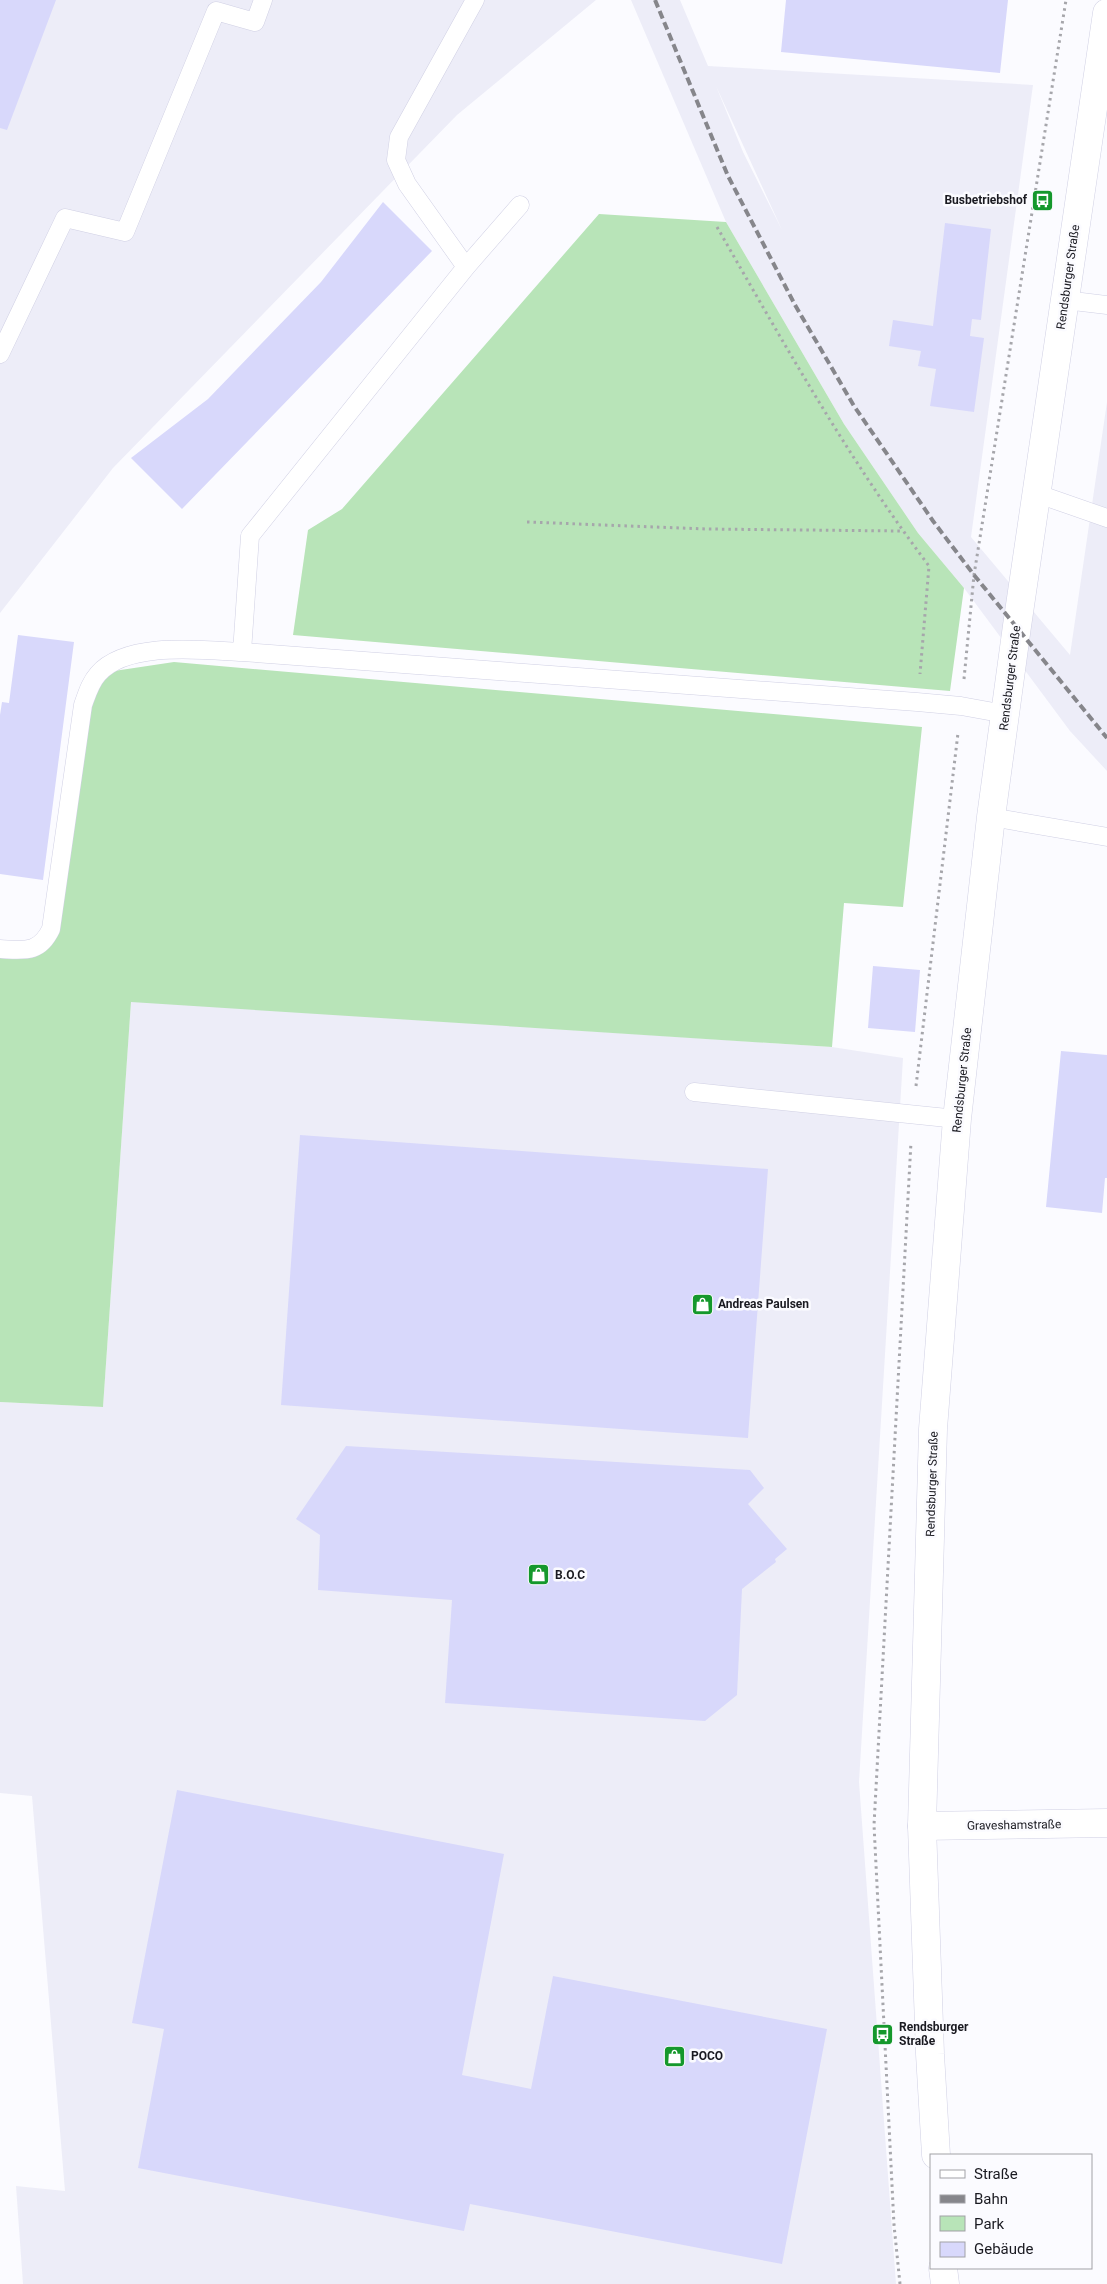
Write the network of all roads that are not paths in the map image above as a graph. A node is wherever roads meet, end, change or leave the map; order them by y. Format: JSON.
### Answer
{"nodes":[{"id":1,"x":263,"y":0,"type":"edge"},
{"id":2,"x":475,"y":0,"type":"edge"},
{"id":3,"x":1107,"y":13,"type":"edge"},
{"id":4,"x":520,"y":205,"type":"dead end"},
{"id":5,"x":466,"y":268,"type":"junction"},
{"id":6,"x":1066,"y":300,"type":"junction"},
{"id":7,"x":1107,"y":305,"type":"edge"},
{"id":8,"x":0,"y":354,"type":"edge"},
{"id":9,"x":1038,"y":494,"type":"junction"},
{"id":10,"x":1107,"y":518,"type":"edge"},
{"id":11,"x":242,"y":652,"type":"junction"},
{"id":12,"x":1005,"y":714,"type":"junction"},
{"id":13,"x":991,"y":817,"type":"junction"},
{"id":14,"x":1107,"y":837,"type":"edge"},
{"id":15,"x":0,"y":949,"type":"edge"},
{"id":16,"x":694,"y":1092,"type":"dead end"},
{"id":17,"x":957,"y":1119,"type":"junction"},
{"id":18,"x":1107,"y":1823,"type":"edge"},
{"id":19,"x":922,"y":1826,"type":"junction"},
{"id":20,"x":936,"y":2154,"type":"edge"},
{"id":21,"x":944,"y":2269,"type":"edge"},
{"id":22,"x":944,"y":2284,"type":"edge"}],
"edges":[{"from":1,"to":8,"type":"lane"},
{"from":2,"to":5,"type":"lane"},
{"from":3,"to":6,"type":"street","name":"Rendsburger Straße"},
{"from":4,"to":5,"type":"lane"},
{"from":5,"to":11,"type":"lane"},
{"from":6,"to":7,"type":"lane"},
{"from":6,"to":9,"type":"street","name":"Rendsburger Straße"},
{"from":9,"to":10,"type":"lane"},
{"from":9,"to":12,"type":"street","name":"Rendsburger Straße"},
{"from":11,"to":12,"type":"lane"},
{"from":11,"to":15,"type":"lane"},
{"from":12,"to":13,"type":"street","name":"Rendsburger Straße"},
{"from":13,"to":14,"type":"lane"},
{"from":13,"to":17,"type":"street","name":"Rendsburger Straße"},
{"from":16,"to":17,"type":"lane"},
{"from":17,"to":19,"type":"street","name":"Rendsburger Straße"},
{"from":18,"to":19,"type":"street","name":"Graveshamstraße"},
{"from":19,"to":20,"type":"street","name":"Rendsburger Straße"},
{"from":21,"to":22,"type":"street"}]}
